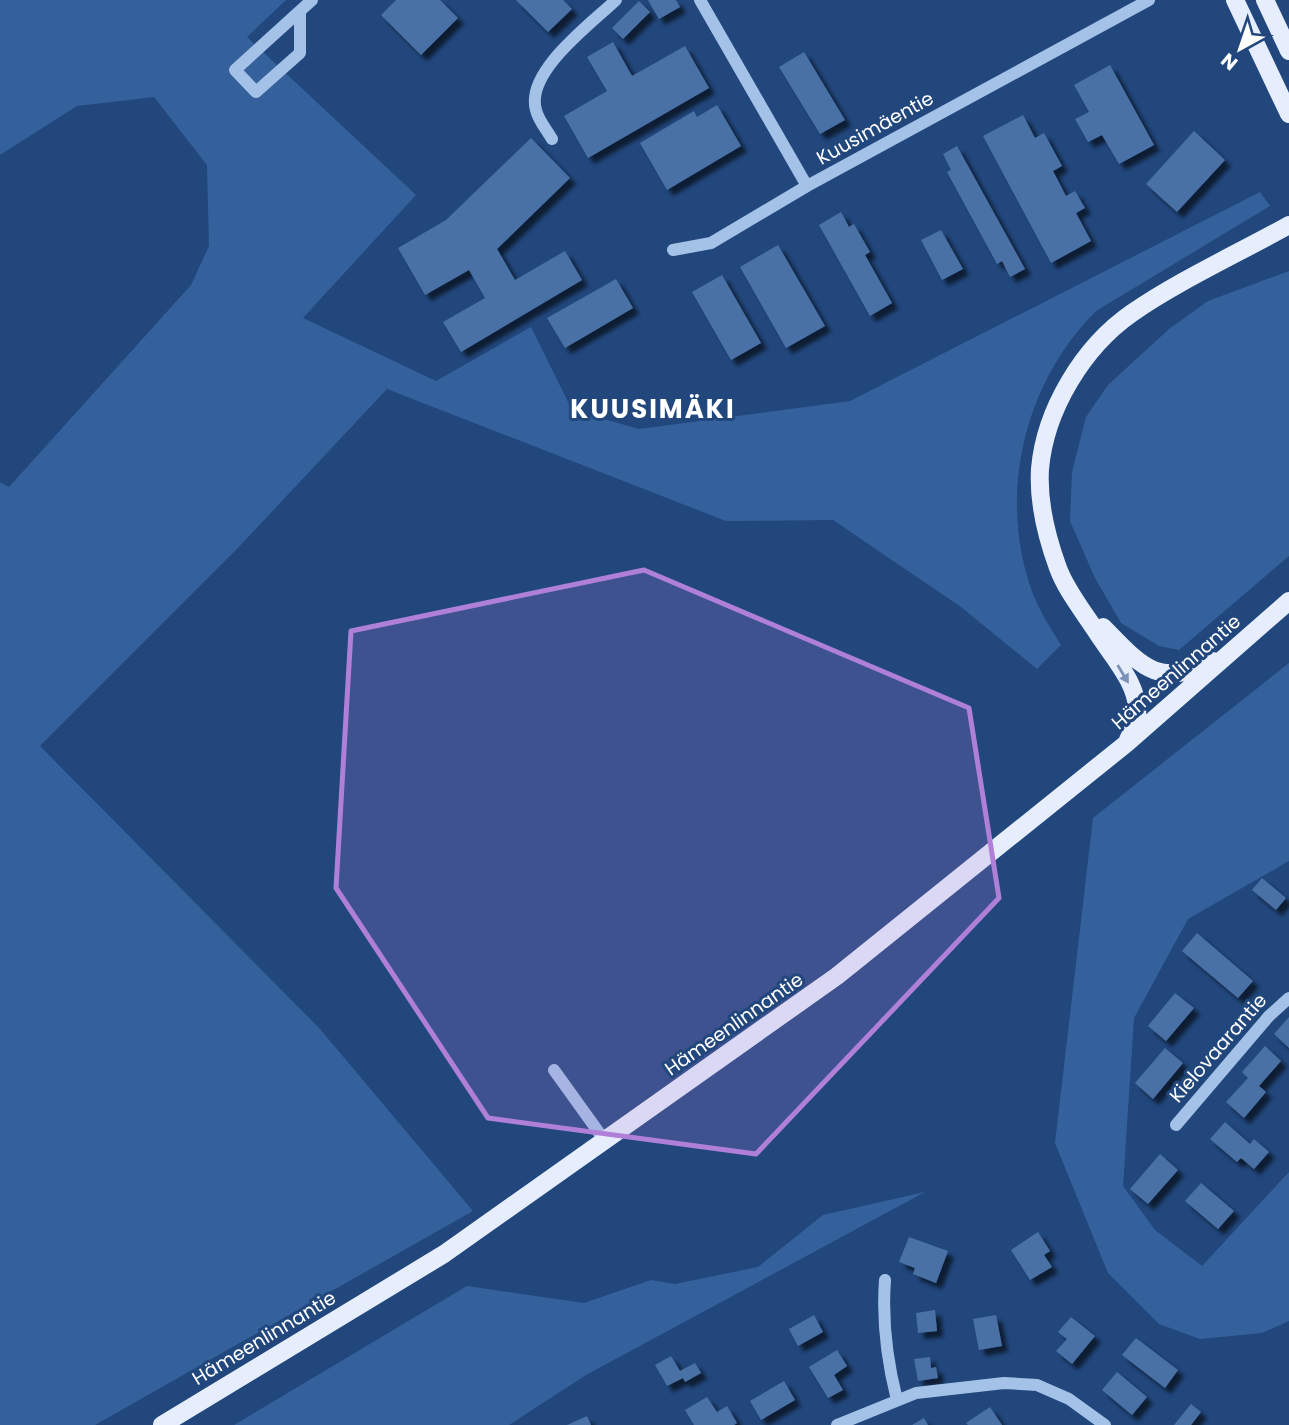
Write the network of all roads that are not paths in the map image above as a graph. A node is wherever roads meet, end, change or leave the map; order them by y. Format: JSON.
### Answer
{"nodes":[{"id":1,"x":312,"y":0,"type":"edge"},
{"id":2,"x":616,"y":0,"type":"edge"},
{"id":3,"x":700,"y":0,"type":"edge"},
{"id":4,"x":1149,"y":0,"type":"edge"},
{"id":5,"x":1234,"y":0,"type":"edge"},
{"id":6,"x":1265,"y":0,"type":"edge"},
{"id":7,"x":300,"y":12,"type":"junction"},
{"id":8,"x":1289,"y":51,"type":"edge"},
{"id":9,"x":1289,"y":114,"type":"edge"},
{"id":10,"x":552,"y":139,"type":"dead end"},
{"id":11,"x":807,"y":186,"type":"junction"},
{"id":12,"x":1289,"y":225,"type":"edge"},
{"id":13,"x":673,"y":250,"type":"dead end"},
{"id":14,"x":1073,"y":596,"type":"junction"},
{"id":15,"x":1289,"y":601,"type":"edge"},
{"id":16,"x":1235,"y":650,"type":"junction"},
{"id":17,"x":1127,"y":743,"type":"junction"},
{"id":18,"x":1289,"y":998,"type":"edge"},
{"id":19,"x":554,"y":1070,"type":"dead end"},
{"id":20,"x":1176,"y":1125,"type":"dead end"},
{"id":21,"x":605,"y":1141,"type":"junction"},
{"id":22,"x":885,"y":1280,"type":"dead end"},
{"id":23,"x":897,"y":1400,"type":"junction"},
{"id":24,"x":162,"y":1425,"type":"edge"},
{"id":25,"x":837,"y":1425,"type":"edge"},
{"id":26,"x":1105,"y":1425,"type":"edge"}],
"edges":[{"from":1,"to":7,"type":"street"},
{"from":2,"to":10,"type":"street"},
{"from":3,"to":11,"type":"street","name":"Kuusimäentie"},
{"from":4,"to":11,"type":"street","name":"Kuusimäentie"},
{"from":5,"to":9,"type":"main road"},
{"from":6,"to":8,"type":"main road"},
{"from":7,"to":7,"type":"street"},
{"from":11,"to":13,"type":"street"},
{"from":12,"to":14,"type":"main road"},
{"from":14,"to":16,"type":"main road"},
{"from":14,"to":17,"type":"main road","one_way":true},
{"from":15,"to":16,"type":"main road","name":"Hämeenlinnantie"},
{"from":16,"to":17,"type":"main road","name":"Hämeenlinnantie"},
{"from":17,"to":21,"type":"main road","name":"Hämeenlinnantie"},
{"from":18,"to":20,"type":"street","name":"Kielovaarantie"},
{"from":19,"to":21,"type":"street"},
{"from":21,"to":24,"type":"main road","name":"Hämeenlinnantie"},
{"from":22,"to":23,"type":"street"},
{"from":23,"to":25,"type":"street"},
{"from":23,"to":26,"type":"street"}]}
